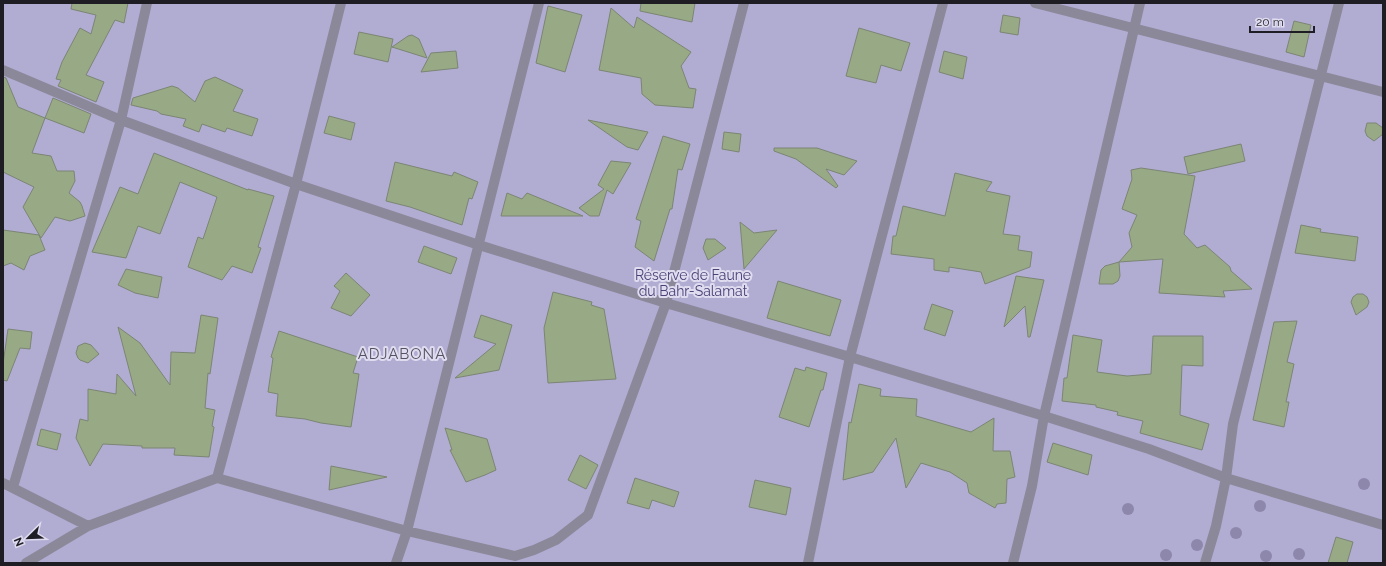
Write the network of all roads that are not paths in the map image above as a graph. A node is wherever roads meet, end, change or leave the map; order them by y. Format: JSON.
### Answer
{"nodes":[{"id":1,"x":147,"y":3,"type":"edge"},
{"id":2,"x":341,"y":3,"type":"edge"},
{"id":3,"x":539,"y":3,"type":"edge"},
{"id":4,"x":744,"y":3,"type":"edge"},
{"id":5,"x":943,"y":3,"type":"edge"},
{"id":6,"x":1035,"y":3,"type":"edge"},
{"id":7,"x":1140,"y":3,"type":"edge"},
{"id":8,"x":1339,"y":3,"type":"edge"},
{"id":9,"x":1133,"y":29,"type":"junction"},
{"id":10,"x":3,"y":70,"type":"edge"},
{"id":11,"x":1320,"y":75,"type":"junction"},
{"id":12,"x":1383,"y":92,"type":"edge"},
{"id":13,"x":121,"y":120,"type":"junction"},
{"id":14,"x":296,"y":184,"type":"junction"},
{"id":15,"x":479,"y":245,"type":"junction"},
{"id":16,"x":666,"y":303,"type":"junction"},
{"id":17,"x":850,"y":356,"type":"junction"},
{"id":18,"x":1044,"y":416,"type":"junction"},
{"id":19,"x":216,"y":478,"type":"junction"},
{"id":20,"x":1226,"y":478,"type":"junction"},
{"id":21,"x":3,"y":483,"type":"edge"},
{"id":22,"x":13,"y":487,"type":"junction"},
{"id":23,"x":1383,"y":525,"type":"edge"},
{"id":24,"x":88,"y":526,"type":"junction"},
{"id":25,"x":407,"y":531,"type":"junction"},
{"id":26,"x":26,"y":563,"type":"edge"},
{"id":27,"x":396,"y":563,"type":"edge"},
{"id":28,"x":808,"y":563,"type":"edge"},
{"id":29,"x":1013,"y":563,"type":"edge"},
{"id":30,"x":1205,"y":563,"type":"edge"}],
"edges":[{"from":1,"to":13,"type":"street"},
{"from":2,"to":14,"type":"street"},
{"from":3,"to":15,"type":"street"},
{"from":4,"to":16,"type":"street"},
{"from":5,"to":17,"type":"street"},
{"from":6,"to":9,"type":"street"},
{"from":7,"to":9,"type":"street"},
{"from":8,"to":11,"type":"street"},
{"from":9,"to":11,"type":"street"},
{"from":9,"to":18,"type":"street"},
{"from":10,"to":13,"type":"street"},
{"from":11,"to":12,"type":"street"},
{"from":11,"to":20,"type":"street"},
{"from":13,"to":14,"type":"street"},
{"from":13,"to":22,"type":"street"},
{"from":14,"to":15,"type":"street"},
{"from":14,"to":19,"type":"street"},
{"from":15,"to":16,"type":"street"},
{"from":15,"to":25,"type":"street"},
{"from":16,"to":17,"type":"street"},
{"from":16,"to":25,"type":"street"},
{"from":17,"to":18,"type":"street"},
{"from":17,"to":28,"type":"street"},
{"from":18,"to":20,"type":"street"},
{"from":18,"to":29,"type":"street"},
{"from":19,"to":24,"type":"street"},
{"from":19,"to":25,"type":"street"},
{"from":20,"to":23,"type":"street"},
{"from":20,"to":30,"type":"street"},
{"from":21,"to":22,"type":"street"},
{"from":22,"to":24,"type":"street"},
{"from":24,"to":26,"type":"street"},
{"from":25,"to":27,"type":"street"}]}
